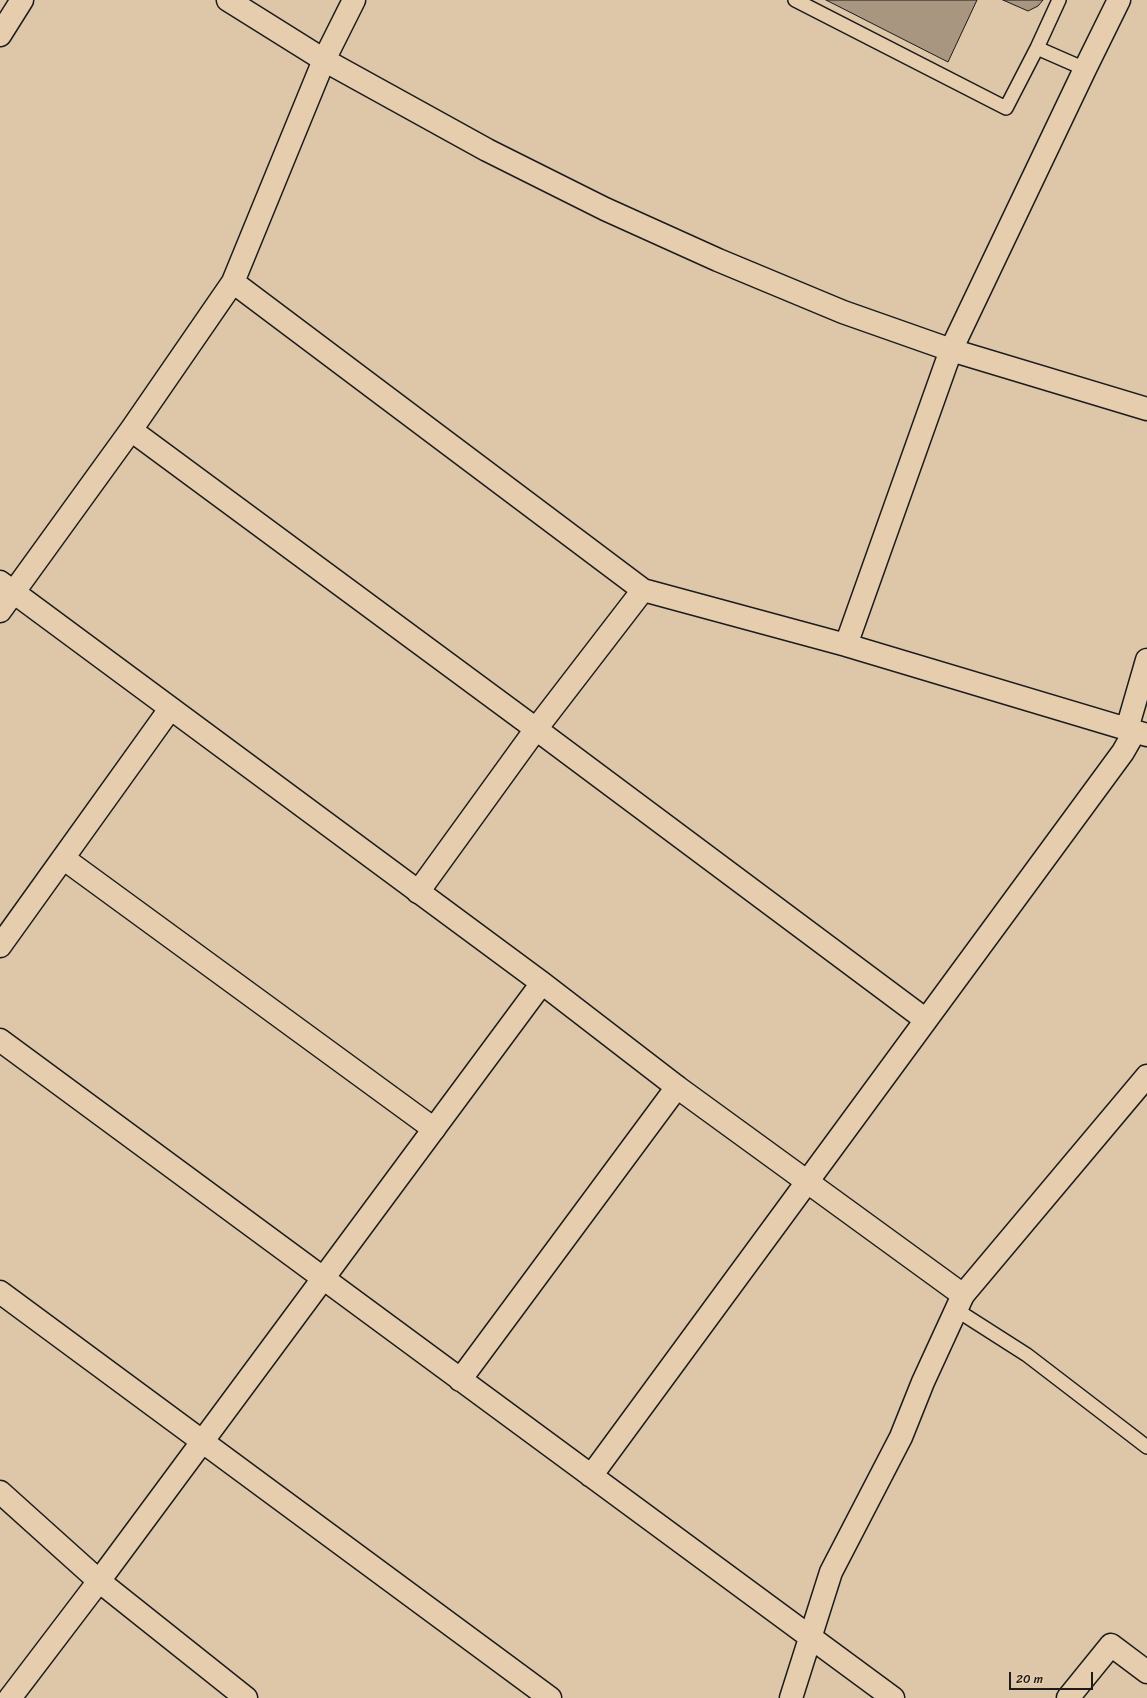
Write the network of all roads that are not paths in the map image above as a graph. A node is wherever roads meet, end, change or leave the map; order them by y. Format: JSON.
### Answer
{"nodes":[{"id":1,"x":22,"y":0,"type":"edge"},
{"id":2,"x":228,"y":0,"type":"edge"},
{"id":3,"x":354,"y":0,"type":"edge"},
{"id":4,"x":795,"y":0,"type":"edge"},
{"id":5,"x":1059,"y":0,"type":"edge"},
{"id":6,"x":1119,"y":0,"type":"edge"},
{"id":7,"x":0,"y":35,"type":"edge"},
{"id":8,"x":1037,"y":48,"type":"junction"},
{"id":9,"x":324,"y":60,"type":"junction"},
{"id":10,"x":1085,"y":69,"type":"junction"},
{"id":11,"x":233,"y":282,"type":"junction"},
{"id":12,"x":950,"y":350,"type":"junction"},
{"id":13,"x":1147,"y":409,"type":"edge"},
{"id":14,"x":131,"y":430,"type":"junction"},
{"id":15,"x":7,"y":588,"type":"edge"},
{"id":16,"x":644,"y":590,"type":"junction"},
{"id":17,"x":0,"y":611,"type":"edge"},
{"id":18,"x":846,"y":645,"type":"junction"},
{"id":19,"x":1147,"y":660,"type":"edge"},
{"id":20,"x":170,"y":709,"type":"junction"},
{"id":21,"x":536,"y":729,"type":"junction"},
{"id":22,"x":1136,"y":732,"type":"edge"},
{"id":23,"x":63,"y":858,"type":"junction"},
{"id":24,"x":418,"y":892,"type":"junction"},
{"id":25,"x":0,"y":946,"type":"edge"},
{"id":26,"x":542,"y":983,"type":"junction"},
{"id":27,"x":926,"y":1020,"type":"junction"},
{"id":28,"x":0,"y":1040,"type":"edge"},
{"id":29,"x":1147,"y":1076,"type":"edge"},
{"id":30,"x":677,"y":1087,"type":"junction"},
{"id":31,"x":434,"y":1129,"type":"junction"},
{"id":32,"x":808,"y":1182,"type":"junction"},
{"id":33,"x":323,"y":1279,"type":"junction"},
{"id":34,"x":0,"y":1292,"type":"edge"},
{"id":35,"x":959,"y":1302,"type":"junction"},
{"id":36,"x":460,"y":1380,"type":"junction"},
{"id":37,"x":203,"y":1441,"type":"junction"},
{"id":38,"x":1147,"y":1447,"type":"edge"},
{"id":39,"x":591,"y":1476,"type":"junction"},
{"id":40,"x":0,"y":1492,"type":"edge"},
{"id":41,"x":99,"y":1581,"type":"junction"},
{"id":42,"x":809,"y":1637,"type":"junction"},
{"id":43,"x":1147,"y":1672,"type":"edge"},
{"id":44,"x":10,"y":1698,"type":"edge"},
{"id":45,"x":246,"y":1698,"type":"edge"},
{"id":46,"x":550,"y":1698,"type":"edge"},
{"id":47,"x":791,"y":1698,"type":"edge"},
{"id":48,"x":892,"y":1698,"type":"edge"},
{"id":49,"x":1068,"y":1698,"type":"edge"}],
"edges":[{"from":1,"to":7,"type":"street"},
{"from":2,"to":9,"type":"street"},
{"from":3,"to":9,"type":"street"},
{"from":4,"to":8,"type":"lane"},
{"from":5,"to":8,"type":"lane"},
{"from":6,"to":10,"type":"street"},
{"from":8,"to":10,"type":"lane"},
{"from":9,"to":11,"type":"street"},
{"from":9,"to":12,"type":"street"},
{"from":10,"to":12,"type":"street"},
{"from":11,"to":14,"type":"street"},
{"from":11,"to":16,"type":"street"},
{"from":12,"to":13,"type":"street"},
{"from":12,"to":18,"type":"street"},
{"from":14,"to":15,"type":"street"},
{"from":14,"to":21,"type":"street"},
{"from":15,"to":17,"type":"street"},
{"from":15,"to":20,"type":"street"},
{"from":16,"to":18,"type":"street"},
{"from":16,"to":21,"type":"street"},
{"from":18,"to":22,"type":"street"},
{"from":19,"to":22,"type":"street"},
{"from":20,"to":23,"type":"street"},
{"from":20,"to":24,"type":"street"},
{"from":21,"to":24,"type":"street"},
{"from":21,"to":27,"type":"street"},
{"from":22,"to":27,"type":"street"},
{"from":23,"to":25,"type":"street"},
{"from":23,"to":31,"type":"street"},
{"from":24,"to":26,"type":"street"},
{"from":26,"to":30,"type":"street"},
{"from":26,"to":31,"type":"street"},
{"from":27,"to":32,"type":"street"},
{"from":28,"to":33,"type":"street"},
{"from":29,"to":35,"type":"street"},
{"from":30,"to":32,"type":"street"},
{"from":30,"to":36,"type":"street"},
{"from":31,"to":33,"type":"street"},
{"from":32,"to":35,"type":"street"},
{"from":32,"to":39,"type":"street"},
{"from":33,"to":36,"type":"street"},
{"from":33,"to":37,"type":"street"},
{"from":34,"to":37,"type":"street"},
{"from":35,"to":38,"type":"lane"},
{"from":35,"to":42,"type":"street"},
{"from":36,"to":39,"type":"street"},
{"from":37,"to":41,"type":"street"},
{"from":37,"to":46,"type":"street"},
{"from":39,"to":42,"type":"street"},
{"from":40,"to":41,"type":"street"},
{"from":41,"to":44,"type":"street"},
{"from":41,"to":45,"type":"street"},
{"from":42,"to":47,"type":"street"},
{"from":42,"to":48,"type":"street"},
{"from":43,"to":49,"type":"street"}]}
